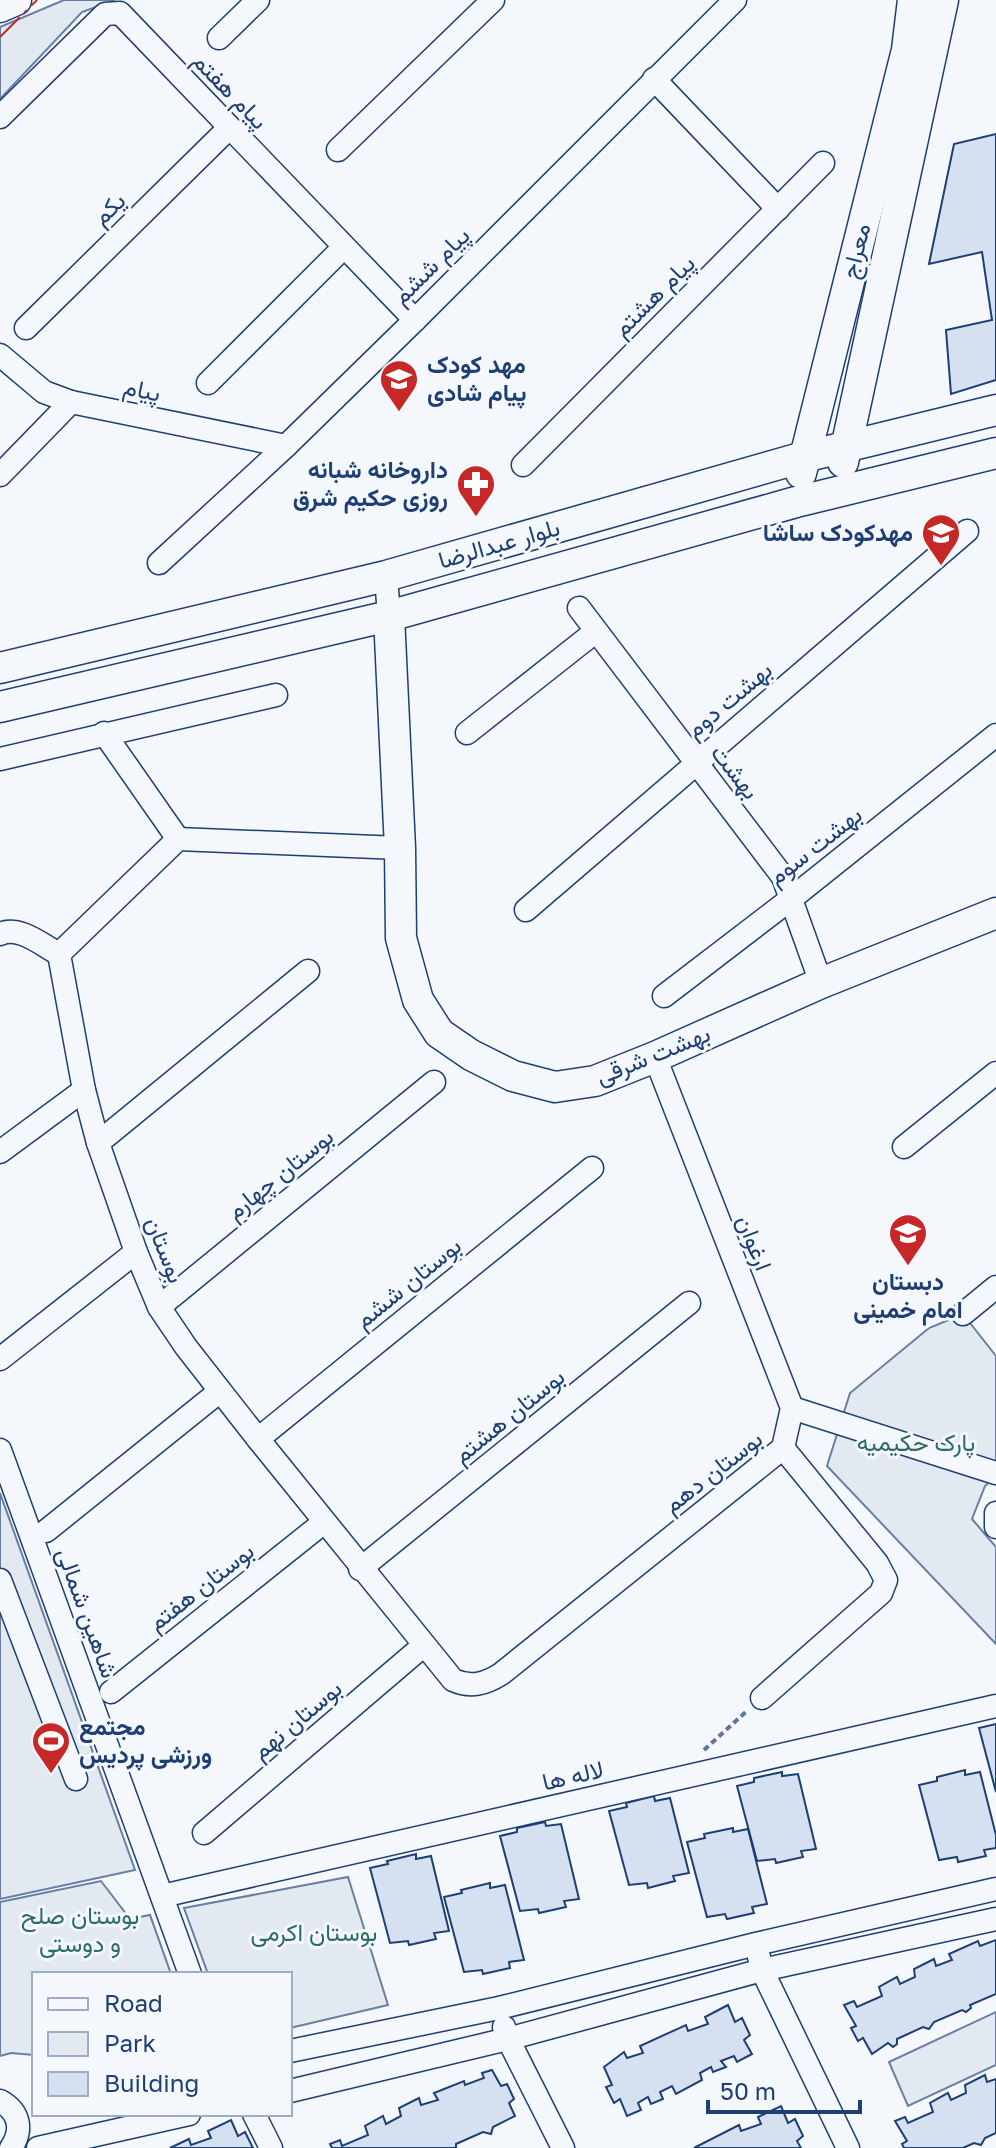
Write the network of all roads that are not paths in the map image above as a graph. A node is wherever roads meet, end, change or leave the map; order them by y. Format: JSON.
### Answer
{"nodes":[{"id":1,"x":16,"y":0,"type":"edge"},
{"id":2,"x":258,"y":0,"type":"edge"},
{"id":3,"x":493,"y":0,"type":"edge"},
{"id":4,"x":735,"y":0,"type":"edge"},
{"id":5,"x":913,"y":0,"type":"edge"},
{"id":6,"x":943,"y":0,"type":"edge"},
{"id":7,"x":0,"y":7,"type":"edge"},
{"id":8,"x":219,"y":38,"type":"dead end"},
{"id":9,"x":654,"y":79,"type":"junction"},
{"id":10,"x":0,"y":117,"type":"edge"},
{"id":11,"x":229,"y":128,"type":"junction"},
{"id":12,"x":338,"y":150,"type":"dead end"},
{"id":13,"x":823,"y":163,"type":"dead end"},
{"id":14,"x":778,"y":209,"type":"junction"},
{"id":15,"x":344,"y":247,"type":"junction"},
{"id":16,"x":415,"y":320,"type":"junction"},
{"id":17,"x":26,"y":328,"type":"dead end"},
{"id":18,"x":0,"y":355,"type":"edge"},
{"id":19,"x":208,"y":383,"type":"dead end"},
{"id":20,"x":71,"y":402,"type":"junction"},
{"id":21,"x":996,"y":410,"type":"edge"},
{"id":22,"x":286,"y":446,"type":"junction"},
{"id":23,"x":846,"y":446,"type":"junction"},
{"id":24,"x":996,"y":453,"type":"edge"},
{"id":25,"x":804,"y":457,"type":"junction"},
{"id":26,"x":523,"y":465,"type":"dead end"},
{"id":27,"x":0,"y":475,"type":"edge"},
{"id":28,"x":837,"y":492,"type":"junction"},
{"id":29,"x":796,"y":502,"type":"junction"},
{"id":30,"x":967,"y":531,"type":"dead end"},
{"id":31,"x":159,"y":563,"type":"dead end"},
{"id":32,"x":386,"y":576,"type":"junction"},
{"id":33,"x":579,"y":608,"type":"dead end"},
{"id":34,"x":389,"y":616,"type":"junction"},
{"id":35,"x":595,"y":632,"type":"junction"},
{"id":36,"x":0,"y":668,"type":"edge"},
{"id":37,"x":276,"y":695,"type":"dead end"},
{"id":38,"x":0,"y":707,"type":"edge"},
{"id":39,"x":104,"y":733,"type":"junction"},
{"id":40,"x":467,"y":733,"type":"dead end"},
{"id":41,"x":996,"y":735,"type":"edge"},
{"id":42,"x":0,"y":759,"type":"edge"},
{"id":43,"x":695,"y":762,"type":"junction"},
{"id":44,"x":178,"y":839,"type":"junction"},
{"id":45,"x":400,"y":848,"type":"junction"},
{"id":46,"x":792,"y":898,"type":"junction"},
{"id":47,"x":526,"y":910,"type":"dead end"},
{"id":48,"x":996,"y":913,"type":"edge"},
{"id":49,"x":0,"y":934,"type":"edge"},
{"id":50,"x":59,"y":954,"type":"junction"},
{"id":51,"x":308,"y":971,"type":"dead end"},
{"id":52,"x":821,"y":983,"type":"junction"},
{"id":53,"x":664,"y":996,"type":"dead end"},
{"id":54,"x":655,"y":1057,"type":"junction"},
{"id":55,"x":996,"y":1073,"type":"edge"},
{"id":56,"x":434,"y":1082,"type":"dead end"},
{"id":57,"x":84,"y":1090,"type":"junction"},
{"id":58,"x":98,"y":1143,"type":"junction"},
{"id":59,"x":904,"y":1147,"type":"dead end"},
{"id":60,"x":0,"y":1152,"type":"edge"},
{"id":61,"x":592,"y":1168,"type":"dead end"},
{"id":62,"x":136,"y":1252,"type":"junction"},
{"id":63,"x":996,"y":1287,"type":"edge"},
{"id":64,"x":689,"y":1303,"type":"dead end"},
{"id":65,"x":159,"y":1307,"type":"junction"},
{"id":66,"x":963,"y":1314,"type":"dead end"},
{"id":67,"x":0,"y":1359,"type":"edge"},
{"id":68,"x":220,"y":1391,"type":"junction"},
{"id":69,"x":792,"y":1408,"type":"junction"},
{"id":70,"x":258,"y":1439,"type":"junction"},
{"id":71,"x":783,"y":1448,"type":"junction"},
{"id":72,"x":0,"y":1450,"type":"edge"},
{"id":73,"x":996,"y":1473,"type":"edge"},
{"id":74,"x":996,"y":1513,"type":"edge"},
{"id":75,"x":323,"y":1523,"type":"junction"},
{"id":76,"x":996,"y":1527,"type":"edge"},
{"id":77,"x":46,"y":1531,"type":"dead end"},
{"id":78,"x":360,"y":1569,"type":"junction"},
{"id":79,"x":0,"y":1580,"type":"edge"},
{"id":80,"x":423,"y":1646,"type":"junction"},
{"id":81,"x":111,"y":1692,"type":"dead end"},
{"id":82,"x":762,"y":1698,"type":"road end"},
{"id":83,"x":996,"y":1706,"type":"edge"},
{"id":84,"x":76,"y":1779,"type":"dead end"},
{"id":85,"x":204,"y":1833,"type":"dead end"},
{"id":86,"x":996,"y":1889,"type":"edge"},
{"id":87,"x":162,"y":1896,"type":"junction"},
{"id":88,"x":996,"y":1919,"type":"edge"},
{"id":89,"x":756,"y":1944,"type":"junction"},
{"id":90,"x":762,"y":1970,"type":"junction"},
{"id":91,"x":189,"y":1972,"type":"edge"},
{"id":92,"x":499,"y":2008,"type":"junction"},
{"id":93,"x":508,"y":2039,"type":"junction"},
{"id":94,"x":292,"y":2051,"type":"edge"},
{"id":95,"x":292,"y":2091,"type":"edge"},
{"id":96,"x":0,"y":2101,"type":"edge"},
{"id":97,"x":25,"y":2116,"type":"edge"},
{"id":98,"x":180,"y":2116,"type":"edge"},
{"id":99,"x":255,"y":2116,"type":"edge"},
{"id":100,"x":11,"y":2148,"type":"edge"},
{"id":101,"x":38,"y":2148,"type":"edge"},
{"id":102,"x":271,"y":2148,"type":"edge"},
{"id":103,"x":563,"y":2148,"type":"edge"},
{"id":104,"x":848,"y":2148,"type":"edge"}],
"edges":[{"from":1,"to":7,"type":"main road"},
{"from":2,"to":8,"type":"street"},
{"from":3,"to":12,"type":"street"},
{"from":4,"to":9,"type":"street","name":"پیام ششم"},
{"from":5,"to":25,"type":"main road","name":"معراج"},
{"from":6,"to":23,"type":"main road","name":"معراج"},
{"from":9,"to":14,"type":"street"},
{"from":9,"to":16,"type":"street","name":"پیام ششم"},
{"from":10,"to":11,"type":"street","name":"پیام هفتم"},
{"from":11,"to":15,"type":"street","name":"پیام هفتم"},
{"from":11,"to":17,"type":"street","name":"یکم"},
{"from":13,"to":14,"type":"street","name":"پیام هشتم"},
{"from":14,"to":26,"type":"street","name":"پیام هشتم"},
{"from":15,"to":16,"type":"street","name":"پیام هفتم"},
{"from":15,"to":19,"type":"street"},
{"from":16,"to":22,"type":"street","name":"پیام ششم"},
{"from":18,"to":20,"type":"street","name":"پیام"},
{"from":20,"to":22,"type":"street","name":"پیام"},
{"from":20,"to":27,"type":"street"},
{"from":21,"to":23,"type":"main road","name":"بلوار عبدالرضا"},
{"from":22,"to":31,"type":"street","name":"پیام ششم"},
{"from":23,"to":25,"type":"main road","name":"بلوار عبدالرضا"},
{"from":23,"to":28,"type":"main road","name":"معراج"},
{"from":24,"to":28,"type":"main road","name":"بلوار عبدالرضا"},
{"from":25,"to":29,"type":"main road","name":"معراج"},
{"from":25,"to":32,"type":"main road","name":"بلوار عبدالرضا"},
{"from":28,"to":29,"type":"main road","name":"بلوار عبدالرضا"},
{"from":29,"to":34,"type":"main road","name":"بلوار عبدالرضا"},
{"from":30,"to":43,"type":"street","name":"بهشت دوم"},
{"from":32,"to":34,"type":"street"},
{"from":32,"to":36,"type":"main road","name":"بلوار عبدالرضا"},
{"from":33,"to":35,"type":"street","name":"بهشت"},
{"from":34,"to":38,"type":"main road","name":"بلوار عبدالرضا"},
{"from":34,"to":45,"type":"main road","name":"بهشت شرقی"},
{"from":35,"to":40,"type":"street"},
{"from":35,"to":43,"type":"street","name":"بهشت"},
{"from":37,"to":39,"type":"street"},
{"from":39,"to":42,"type":"street"},
{"from":39,"to":44,"type":"street"},
{"from":41,"to":46,"type":"street","name":"بهشت سوم"},
{"from":43,"to":46,"type":"street","name":"بهشت"},
{"from":43,"to":47,"type":"street","name":"بهشت دوم"},
{"from":44,"to":45,"type":"street"},
{"from":44,"to":50,"type":"street"},
{"from":45,"to":54,"type":"main road","name":"بهشت شرقی"},
{"from":46,"to":52,"type":"street","name":"بهشت"},
{"from":46,"to":53,"type":"street","name":"بهشت سوم"},
{"from":48,"to":52,"type":"main road","name":"بهشت شرقی"},
{"from":49,"to":50,"type":"street"},
{"from":50,"to":57,"type":"street","name":"بوستان"},
{"from":51,"to":58,"type":"street"},
{"from":52,"to":54,"type":"main road","name":"بهشت شرقی"},
{"from":54,"to":69,"type":"street","name":"ارغوان"},
{"from":55,"to":59,"type":"street"},
{"from":56,"to":65,"type":"street","name":"بوستان چهارم"},
{"from":57,"to":58,"type":"street","name":"بوستان"},
{"from":57,"to":60,"type":"street"},
{"from":58,"to":62,"type":"street","name":"بوستان"},
{"from":61,"to":70,"type":"street","name":"بوستان ششم"},
{"from":62,"to":65,"type":"street","name":"بوستان"},
{"from":62,"to":67,"type":"street"},
{"from":63,"to":66,"type":"street"},
{"from":64,"to":78,"type":"street","name":"بوستان هشتم"},
{"from":65,"to":68,"type":"street","name":"بوستان"},
{"from":68,"to":70,"type":"street","name":"بوستان"},
{"from":68,"to":77,"type":"street"},
{"from":69,"to":71,"type":"street"},
{"from":69,"to":73,"type":"street"},
{"from":70,"to":75,"type":"street","name":"بوستان"},
{"from":71,"to":80,"type":"street","name":"بوستان دهم"},
{"from":71,"to":82,"type":"street","name":"بوستان دهم"},
{"from":72,"to":87,"type":"street","name":"شاهین شمالی"},
{"from":74,"to":76,"type":"street"},
{"from":75,"to":78,"type":"street","name":"بوستان"},
{"from":75,"to":81,"type":"street","name":"بوستان هفتم"},
{"from":78,"to":80,"type":"street","name":"بوستان"},
{"from":79,"to":84,"type":"street"},
{"from":80,"to":85,"type":"street","name":"بوستان نهم"},
{"from":83,"to":87,"type":"street","name":"لاله ها"},
{"from":86,"to":89,"type":"street"},
{"from":87,"to":91,"type":"street","name":"شاهین شمالی"},
{"from":88,"to":90,"type":"street"},
{"from":89,"to":90,"type":"street"},
{"from":89,"to":92,"type":"street"},
{"from":90,"to":93,"type":"street"},
{"from":90,"to":104,"type":"street"},
{"from":92,"to":93,"type":"street"},
{"from":92,"to":94,"type":"street"},
{"from":93,"to":95,"type":"street"},
{"from":93,"to":103,"type":"street"},
{"from":96,"to":97,"type":"street"},
{"from":97,"to":100,"type":"street"},
{"from":98,"to":101,"type":"street"},
{"from":99,"to":102,"type":"street"}]}
